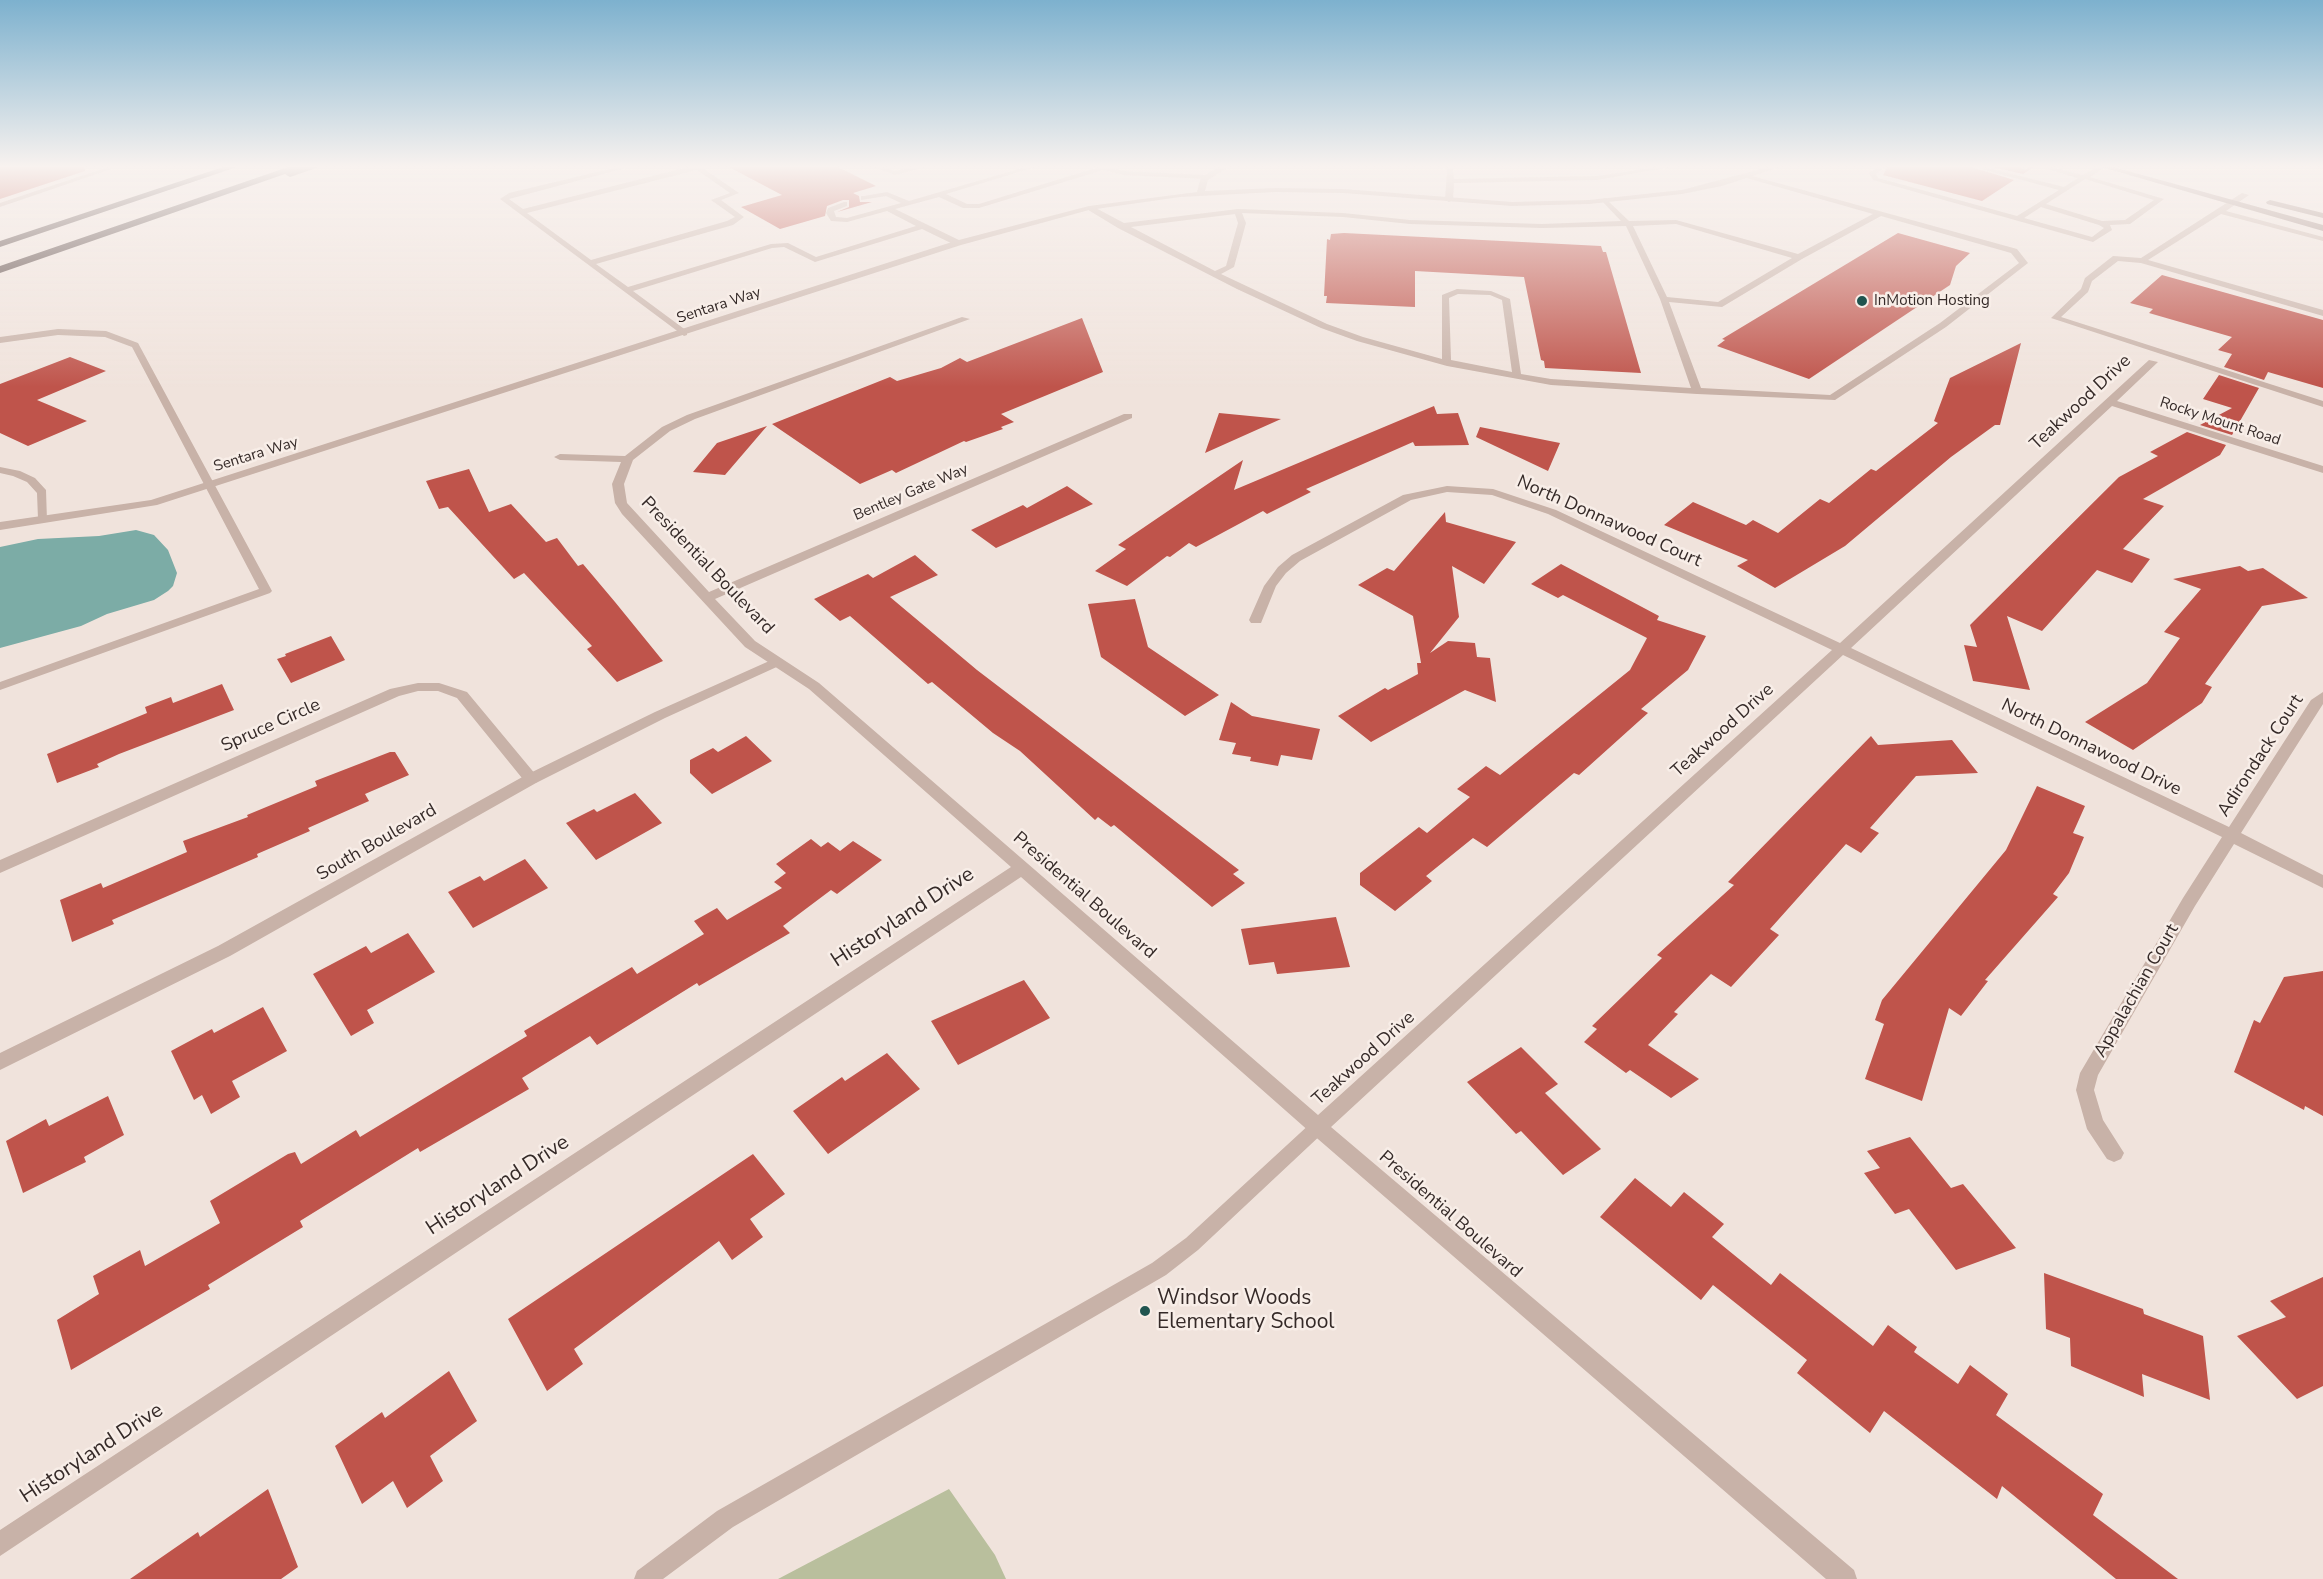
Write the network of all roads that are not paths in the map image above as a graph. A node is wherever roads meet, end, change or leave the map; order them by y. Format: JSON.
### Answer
{"nodes":[{"id":1,"x":87,"y":240,"type":"edge"},
{"id":2,"x":558,"y":240,"type":"edge"},
{"id":3,"x":670,"y":240,"type":"edge"},
{"id":4,"x":880,"y":240,"type":"edge"},
{"id":5,"x":951,"y":240,"type":"edge"},
{"id":6,"x":970,"y":240,"type":"edge"},
{"id":7,"x":1148,"y":240,"type":"edge"},
{"id":8,"x":1237,"y":240,"type":"edge"},
{"id":9,"x":1636,"y":240,"type":"edge"},
{"id":10,"x":1738,"y":240,"type":"edge"},
{"id":11,"x":1831,"y":240,"type":"edge"},
{"id":12,"x":1973,"y":240,"type":"edge"},
{"id":13,"x":2174,"y":240,"type":"edge"},
{"id":14,"x":958,"y":243,"type":"junction"},
{"id":15,"x":1799,"y":257,"type":"junction"},
{"id":16,"x":2142,"y":261,"type":"junction"},
{"id":17,"x":590,"y":263,"type":"junction"},
{"id":18,"x":0,"y":270,"type":"edge"},
{"id":19,"x":1215,"y":274,"type":"junction"},
{"id":20,"x":627,"y":290,"type":"junction"},
{"id":21,"x":1664,"y":299,"type":"junction"},
{"id":22,"x":2323,"y":313,"type":"edge"},
{"id":23,"x":965,"y":319,"type":"dead end"},
{"id":24,"x":684,"y":333,"type":"junction"},
{"id":25,"x":0,"y":340,"type":"edge"},
{"id":26,"x":2153,"y":362,"type":"dead end"},
{"id":27,"x":1447,"y":363,"type":"junction"},
{"id":28,"x":1517,"y":376,"type":"junction"},
{"id":29,"x":1697,"y":391,"type":"junction"},
{"id":30,"x":2109,"y":402,"type":"junction"},
{"id":31,"x":2323,"y":404,"type":"edge"},
{"id":32,"x":1128,"y":416,"type":"dead end"},
{"id":33,"x":560,"y":458,"type":"dead end"},
{"id":34,"x":628,"y":459,"type":"junction"},
{"id":35,"x":0,"y":470,"type":"edge"},
{"id":36,"x":2323,"y":470,"type":"edge"},
{"id":37,"x":208,"y":486,"type":"junction"},
{"id":38,"x":43,"y":519,"type":"junction"},
{"id":39,"x":0,"y":526,"type":"edge"},
{"id":40,"x":706,"y":598,"type":"junction"},
{"id":41,"x":1256,"y":620,"type":"dead end"},
{"id":42,"x":1841,"y":650,"type":"junction"},
{"id":43,"x":776,"y":662,"type":"junction"},
{"id":44,"x":0,"y":686,"type":"edge"},
{"id":45,"x":2323,"y":697,"type":"edge"},
{"id":46,"x":531,"y":779,"type":"junction"},
{"id":47,"x":2233,"y":836,"type":"junction"},
{"id":48,"x":0,"y":867,"type":"edge"},
{"id":49,"x":1022,"y":868,"type":"junction"},
{"id":50,"x":2323,"y":882,"type":"edge"},
{"id":51,"x":0,"y":1062,"type":"edge"},
{"id":52,"x":1318,"y":1127,"type":"junction"},
{"id":53,"x":2114,"y":1153,"type":"dead end"},
{"id":54,"x":0,"y":1544,"type":"edge"},
{"id":55,"x":645,"y":1579,"type":"edge"},
{"id":56,"x":1845,"y":1579,"type":"edge"}],
"edges":[{"from":1,"to":18,"type":"highway"},
{"from":2,"to":17,"type":"lane"},
{"from":3,"to":17,"type":"lane"},
{"from":4,"to":20,"type":"lane"},
{"from":5,"to":14,"type":"lane"},
{"from":6,"to":14,"type":"street","name":"Sentara Way"},
{"from":7,"to":19,"type":"lane"},
{"from":8,"to":19,"type":"lane"},
{"from":9,"to":21,"type":"lane"},
{"from":10,"to":15,"type":"lane"},
{"from":11,"to":15,"type":"lane"},
{"from":12,"to":29,"type":"lane"},
{"from":13,"to":16,"type":"lane"},
{"from":14,"to":24,"type":"street","name":"Sentara Way"},
{"from":15,"to":21,"type":"lane"},
{"from":16,"to":22,"type":"lane"},
{"from":16,"to":31,"type":"lane"},
{"from":17,"to":20,"type":"lane"},
{"from":19,"to":27,"type":"lane"},
{"from":20,"to":24,"type":"lane"},
{"from":21,"to":29,"type":"lane"},
{"from":23,"to":34,"type":"street"},
{"from":24,"to":37,"type":"street","name":"Sentara Way"},
{"from":25,"to":37,"type":"lane"},
{"from":26,"to":30,"type":"street","name":"Teakwood Drive"},
{"from":27,"to":28,"type":"lane"},
{"from":27,"to":28,"type":"lane"},
{"from":28,"to":29,"type":"lane"},
{"from":30,"to":36,"type":"street","name":"Rocky Mount Road"},
{"from":30,"to":42,"type":"street","name":"Teakwood Drive"},
{"from":32,"to":40,"type":"street","name":"Bentley Gate Way"},
{"from":33,"to":34,"type":"street"},
{"from":34,"to":40,"type":"street","name":"Presidential Boulevard"},
{"from":35,"to":38,"type":"lane"},
{"from":37,"to":38,"type":"street","name":"Sentara Way"},
{"from":37,"to":44,"type":"lane"},
{"from":38,"to":39,"type":"street","name":"Sentara Way"},
{"from":40,"to":43,"type":"street","name":"Presidential Boulevard"},
{"from":41,"to":42,"type":"street","name":"North Donnawood Court"},
{"from":42,"to":47,"type":"street","name":"North Donnawood Drive"},
{"from":42,"to":52,"type":"street","name":"Teakwood Drive"},
{"from":43,"to":46,"type":"street","name":"South Boulevard"},
{"from":43,"to":49,"type":"street","name":"Presidential Boulevard"},
{"from":45,"to":47,"type":"street","name":"Adirondack Court"},
{"from":46,"to":48,"type":"street","name":"Spruce Circle"},
{"from":46,"to":51,"type":"street","name":"South Boulevard"},
{"from":47,"to":50,"type":"street","name":"North Donnawood Drive"},
{"from":47,"to":53,"type":"street","name":"Appalachian Court"},
{"from":49,"to":52,"type":"street","name":"Presidential Boulevard"},
{"from":49,"to":54,"type":"street","name":"Historyland Drive"},
{"from":52,"to":55,"type":"lane"},
{"from":52,"to":56,"type":"street","name":"Presidential Boulevard"}]}
